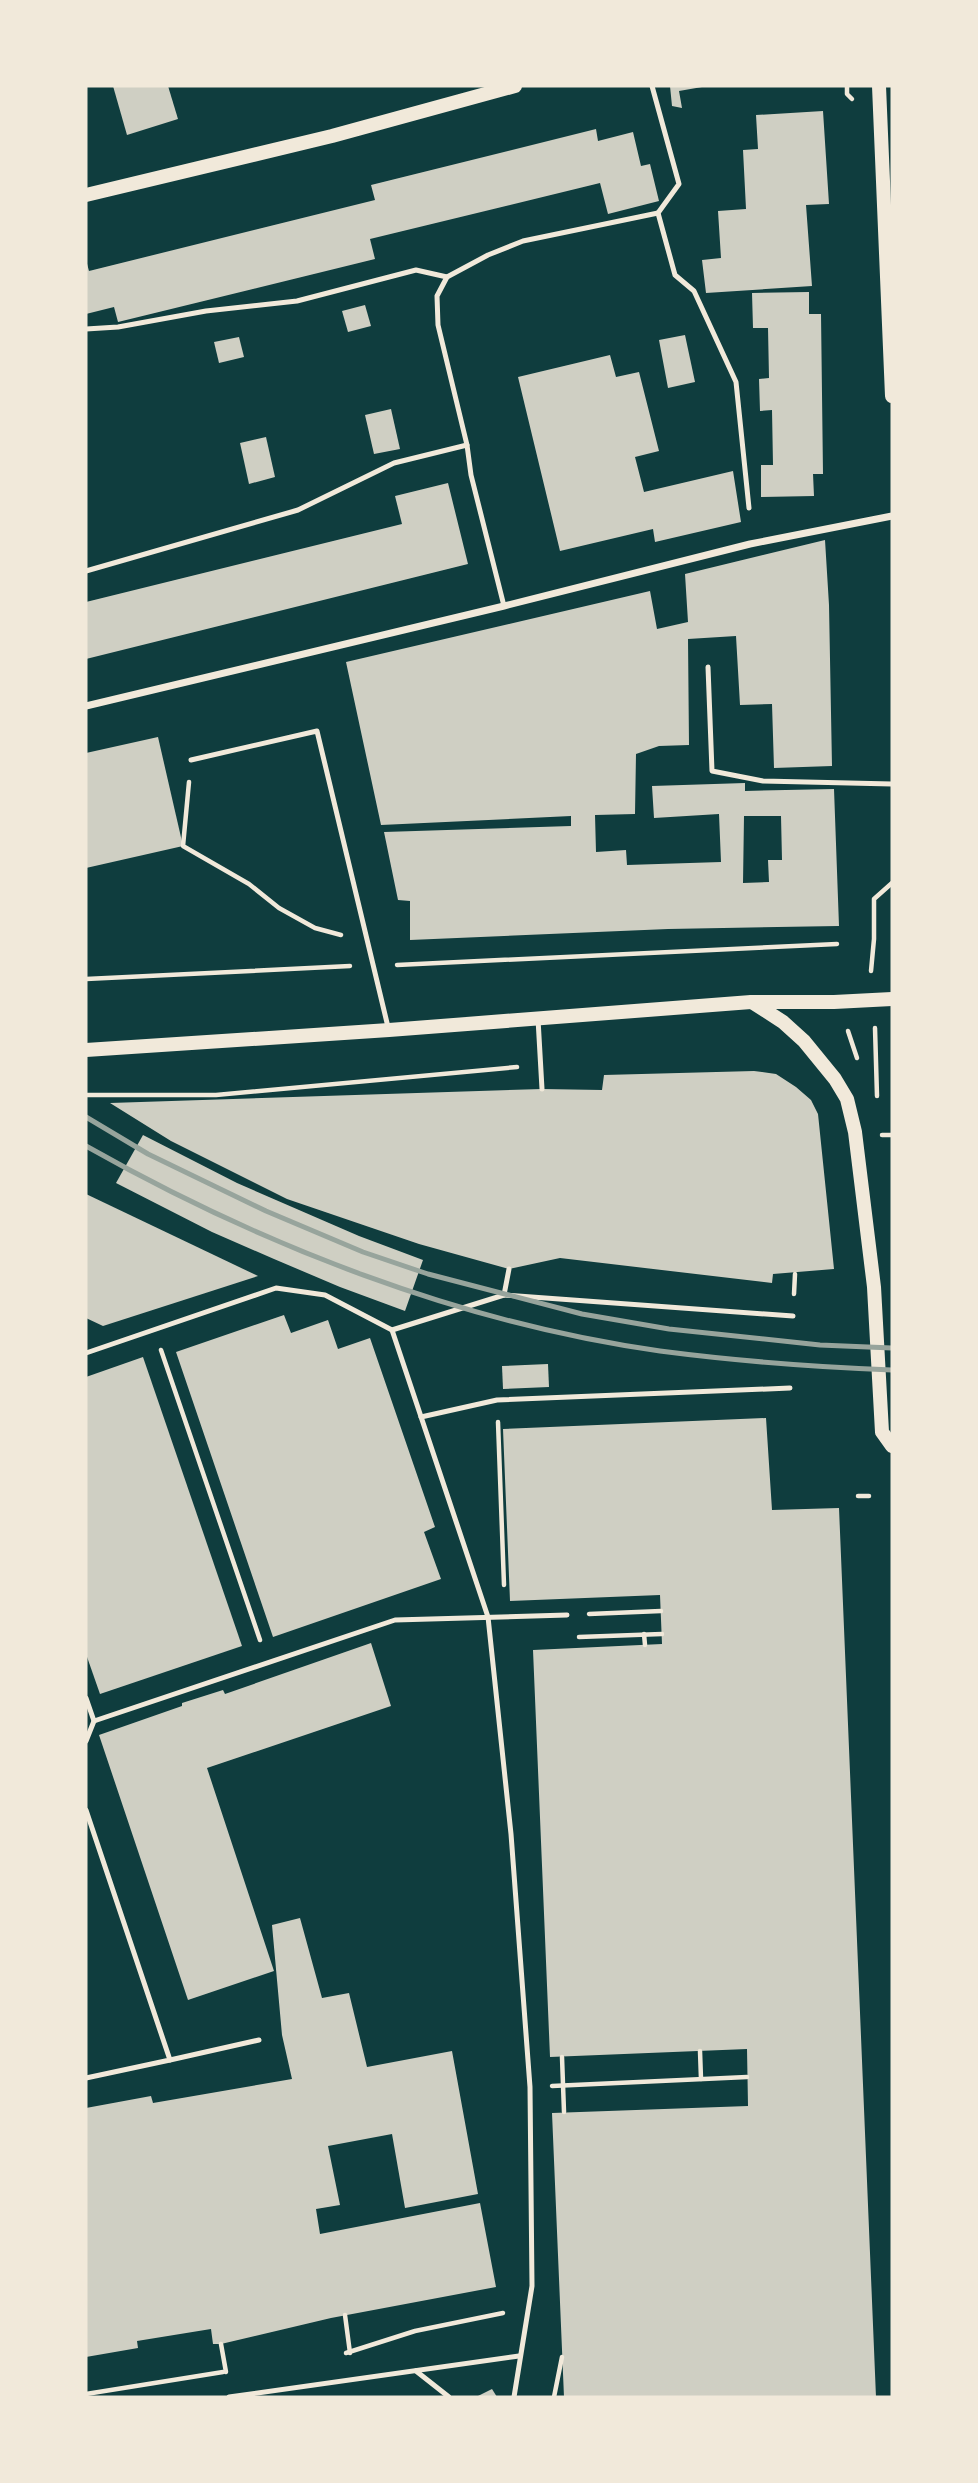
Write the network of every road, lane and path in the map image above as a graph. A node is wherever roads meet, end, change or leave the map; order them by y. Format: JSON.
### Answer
{"nodes":[{"id":1,"x":514,"y":86,"type":"edge"},
{"id":2,"x":652,"y":86,"type":"edge"},
{"id":3,"x":879,"y":86,"type":"edge"},
{"id":4,"x":86,"y":195,"type":"edge"},
{"id":5,"x":658,"y":213,"type":"junction"},
{"id":6,"x":447,"y":277,"type":"junction"},
{"id":7,"x":890,"y":304,"type":"edge"},
{"id":8,"x":86,"y":329,"type":"edge"},
{"id":9,"x":892,"y":396,"type":"edge"},
{"id":10,"x":467,"y":445,"type":"junction"},
{"id":11,"x":749,"y":508,"type":"dead end"},
{"id":12,"x":892,"y":516,"type":"edge"},
{"id":13,"x":86,"y":571,"type":"edge"},
{"id":14,"x":504,"y":606,"type":"junction"},
{"id":15,"x":708,"y":667,"type":"dead end"},
{"id":16,"x":86,"y":706,"type":"edge"},
{"id":17,"x":191,"y":760,"type":"joint"},
{"id":18,"x":892,"y":785,"type":"edge"},
{"id":19,"x":892,"y":883,"type":"edge"},
{"id":20,"x":351,"y":938,"type":"dead end"},
{"id":21,"x":837,"y":944,"type":"dead end"},
{"id":22,"x":374,"y":966,"type":"junction"},
{"id":23,"x":86,"y":979,"type":"edge"},
{"id":24,"x":892,"y":999,"type":"edge"},
{"id":25,"x":868,"y":1001,"type":"junction"},
{"id":26,"x":751,"y":1002,"type":"junction"},
{"id":27,"x":538,"y":1019,"type":"junction"},
{"id":28,"x":389,"y":1030,"type":"junction"},
{"id":29,"x":848,"y":1031,"type":"dead end"},
{"id":30,"x":86,"y":1050,"type":"edge"},
{"id":31,"x":857,"y":1058,"type":"dead end"},
{"id":32,"x":542,"y":1065,"type":"junction"},
{"id":33,"x":542,"y":1089,"type":"dead end"},
{"id":34,"x":86,"y":1095,"type":"edge"},
{"id":35,"x":855,"y":1132,"type":"junction"},
{"id":36,"x":509,"y":1269,"type":"dead end"},
{"id":37,"x":504,"y":1295,"type":"junction"},
{"id":38,"x":793,"y":1316,"type":"dead end"},
{"id":39,"x":154,"y":1329,"type":"junction"},
{"id":40,"x":392,"y":1330,"type":"junction"},
{"id":41,"x":86,"y":1353,"type":"edge"},
{"id":42,"x":790,"y":1388,"type":"dead end"},
{"id":43,"x":497,"y":1400,"type":"junction"},
{"id":44,"x":421,"y":1417,"type":"junction"},
{"id":45,"x":892,"y":1446,"type":"edge"},
{"id":46,"x":858,"y":1496,"type":"dead end"},
{"id":47,"x":869,"y":1496,"type":"dead end"},
{"id":48,"x":661,"y":1611,"type":"dead end"},
{"id":49,"x":567,"y":1615,"type":"joint"},
{"id":50,"x":505,"y":1616,"type":"junction"},
{"id":51,"x":488,"y":1617,"type":"junction"},
{"id":52,"x":644,"y":1634,"type":"junction"},
{"id":53,"x":662,"y":1634,"type":"dead end"},
{"id":54,"x":569,"y":1637,"type":"dead end"},
{"id":55,"x":645,"y":1645,"type":"dead end"},
{"id":56,"x":268,"y":1662,"type":"junction"},
{"id":57,"x":86,"y":1698,"type":"edge"},
{"id":58,"x":94,"y":1721,"type":"junction"},
{"id":59,"x":86,"y":1741,"type":"edge"},
{"id":60,"x":86,"y":1810,"type":"edge"},
{"id":61,"x":259,"y":2040,"type":"dead end"},
{"id":62,"x":700,"y":2051,"type":"dead end"},
{"id":63,"x":562,"y":2057,"type":"dead end"},
{"id":64,"x":170,"y":2060,"type":"junction"},
{"id":65,"x":747,"y":2077,"type":"dead end"},
{"id":66,"x":86,"y":2078,"type":"edge"},
{"id":67,"x":701,"y":2079,"type":"junction"},
{"id":68,"x":563,"y":2085,"type":"junction"},
{"id":69,"x":530,"y":2087,"type":"junction"},
{"id":70,"x":564,"y":2112,"type":"dead end"},
{"id":71,"x":530,"y":2307,"type":"junction"},
{"id":72,"x":345,"y":2315,"type":"dead end"},
{"id":73,"x":221,"y":2344,"type":"dead end"},
{"id":74,"x":350,"y":2353,"type":"junction"},
{"id":75,"x":337,"y":2355,"type":"dead end"},
{"id":76,"x":519,"y":2356,"type":"junction"},
{"id":77,"x":562,"y":2357,"type":"dead end"},
{"id":78,"x":236,"y":2370,"type":"dead end"},
{"id":79,"x":416,"y":2371,"type":"junction"},
{"id":80,"x":226,"y":2372,"type":"junction"},
{"id":81,"x":86,"y":2393,"type":"edge"},
{"id":82,"x":229,"y":2397,"type":"edge"},
{"id":83,"x":449,"y":2397,"type":"edge"},
{"id":84,"x":514,"y":2397,"type":"edge"},
{"id":85,"x":554,"y":2397,"type":"edge"}],
"edges":[{"from":1,"to":4,"type":"main road"},
{"from":2,"to":5,"type":"lane"},
{"from":3,"to":7,"type":"main road"},
{"from":5,"to":6,"type":"lane"},
{"from":5,"to":11,"type":"lane"},
{"from":6,"to":8,"type":"lane"},
{"from":6,"to":10,"type":"lane"},
{"from":7,"to":9,"type":"main road"},
{"from":10,"to":13,"type":"lane"},
{"from":10,"to":14,"type":"lane"},
{"from":12,"to":14,"type":"street"},
{"from":14,"to":16,"type":"street"},
{"from":15,"to":18,"type":"lane"},
{"from":17,"to":20,"type":"path"},
{"from":17,"to":22,"type":"lane"},
{"from":19,"to":25,"type":"path"},
{"from":21,"to":22,"type":"path"},
{"from":22,"to":23,"type":"path"},
{"from":22,"to":28,"type":"lane"},
{"from":24,"to":25,"type":"main road"},
{"from":25,"to":26,"type":"main road"},
{"from":25,"to":35,"type":"path"},
{"from":26,"to":27,"type":"main road"},
{"from":26,"to":35,"type":"main road"},
{"from":27,"to":28,"type":"main road"},
{"from":27,"to":32,"type":"lane"},
{"from":28,"to":30,"type":"main road"},
{"from":29,"to":31,"type":"path"},
{"from":32,"to":33,"type":"lane"},
{"from":32,"to":34,"type":"path"},
{"from":35,"to":45,"type":"main road"},
{"from":36,"to":37,"type":"lane"},
{"from":37,"to":38,"type":"lane"},
{"from":37,"to":40,"type":"lane"},
{"from":39,"to":40,"type":"lane"},
{"from":39,"to":41,"type":"lane"},
{"from":39,"to":56,"type":"path"},
{"from":40,"to":44,"type":"lane"},
{"from":42,"to":43,"type":"lane"},
{"from":43,"to":44,"type":"lane"},
{"from":43,"to":50,"type":"path"},
{"from":44,"to":51,"type":"lane"},
{"from":46,"to":47,"type":"path"},
{"from":48,"to":49,"type":"path"},
{"from":49,"to":50,"type":"lane"},
{"from":50,"to":51,"type":"lane"},
{"from":51,"to":56,"type":"lane"},
{"from":51,"to":69,"type":"lane"},
{"from":52,"to":53,"type":"path"},
{"from":52,"to":54,"type":"path"},
{"from":52,"to":55,"type":"path"},
{"from":56,"to":58,"type":"lane"},
{"from":57,"to":58,"type":"lane"},
{"from":58,"to":59,"type":"lane"},
{"from":60,"to":64,"type":"lane"},
{"from":61,"to":64,"type":"lane"},
{"from":62,"to":67,"type":"path"},
{"from":63,"to":68,"type":"path"},
{"from":64,"to":66,"type":"lane"},
{"from":65,"to":67,"type":"path"},
{"from":67,"to":68,"type":"path"},
{"from":68,"to":69,"type":"path"},
{"from":68,"to":70,"type":"path"},
{"from":69,"to":71,"type":"lane"},
{"from":71,"to":74,"type":"path"},
{"from":71,"to":76,"type":"lane"},
{"from":72,"to":74,"type":"path"},
{"from":73,"to":80,"type":"path"},
{"from":74,"to":75,"type":"path"},
{"from":76,"to":79,"type":"lane"},
{"from":76,"to":84,"type":"lane"},
{"from":77,"to":85,"type":"path"},
{"from":78,"to":80,"type":"path"},
{"from":79,"to":82,"type":"lane"},
{"from":79,"to":83,"type":"lane"},
{"from":80,"to":81,"type":"path"}]}
